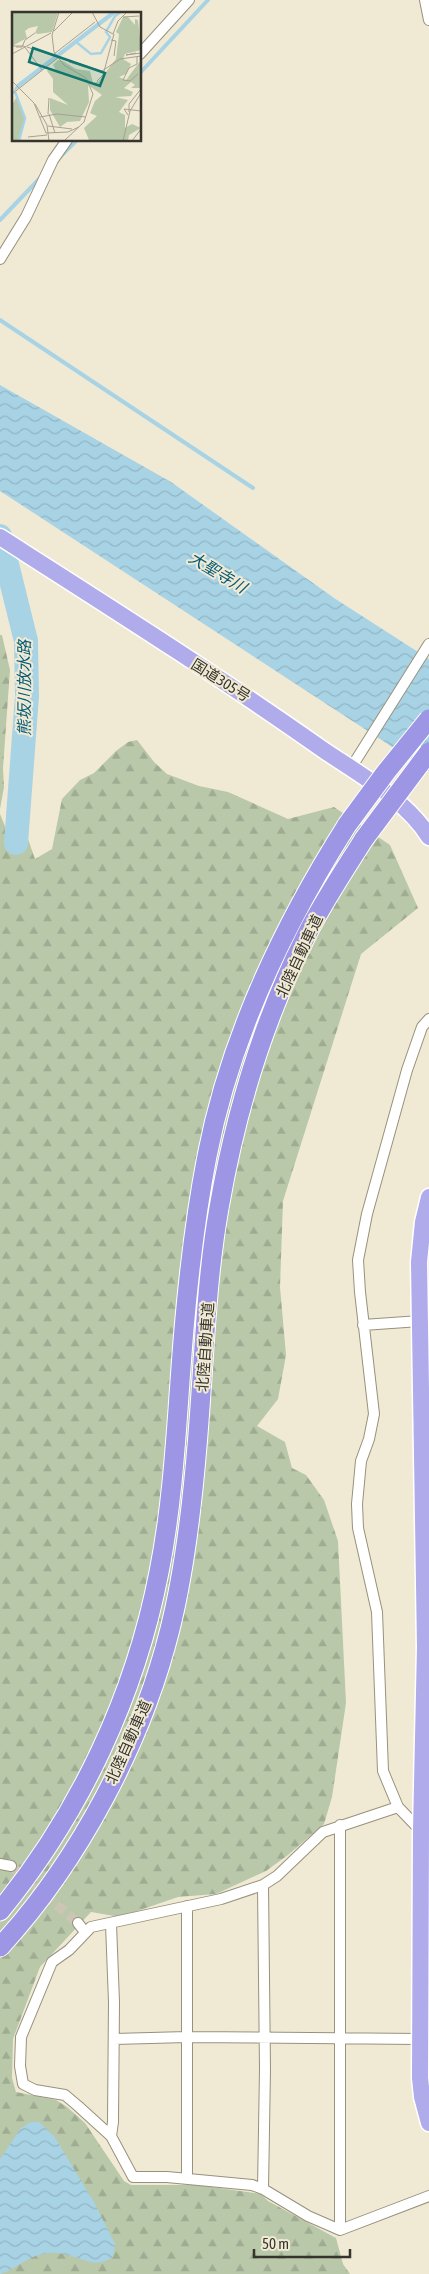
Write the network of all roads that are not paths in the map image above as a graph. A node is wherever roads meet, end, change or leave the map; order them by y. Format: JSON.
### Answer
{"nodes":[{"id":1,"x":190,"y":0,"type":"edge"},
{"id":2,"x":424,"y":0,"type":"edge"},
{"id":3,"x":429,"y":20,"type":"edge"},
{"id":4,"x":141,"y":53,"type":"edge"},
{"id":5,"x":66,"y":141,"type":"edge"},
{"id":6,"x":0,"y":258,"type":"edge"},
{"id":7,"x":0,"y":537,"type":"edge"},
{"id":8,"x":429,"y":644,"type":"edge"},
{"id":9,"x":429,"y":719,"type":"edge"},
{"id":10,"x":429,"y":752,"type":"edge"},
{"id":11,"x":355,"y":763,"type":"junction"},
{"id":12,"x":429,"y":837,"type":"edge"},
{"id":13,"x":429,"y":1019,"type":"edge"},
{"id":14,"x":429,"y":1197,"type":"edge"},
{"id":15,"x":420,"y":1320,"type":"junction"},
{"id":16,"x":363,"y":1325,"type":"junction"},
{"id":17,"x":398,"y":1807,"type":"junction"},
{"id":18,"x":340,"y":1825,"type":"junction"},
{"id":19,"x":421,"y":1831,"type":"junction"},
{"id":20,"x":0,"y":1864,"type":"edge"},
{"id":21,"x":11,"y":1866,"type":"tunnel mouth"},
{"id":22,"x":263,"y":1885,"type":"junction"},
{"id":23,"x":187,"y":1906,"type":"junction"},
{"id":24,"x":0,"y":1911,"type":"edge"},
{"id":25,"x":78,"y":1923,"type":"tunnel mouth"},
{"id":26,"x":111,"y":1924,"type":"junction"},
{"id":27,"x":85,"y":1932,"type":"junction"},
{"id":28,"x":0,"y":1947,"type":"edge"},
{"id":29,"x":187,"y":2037,"type":"junction"},
{"id":30,"x":265,"y":2038,"type":"junction"},
{"id":31,"x":339,"y":2038,"type":"junction"},
{"id":32,"x":114,"y":2039,"type":"junction"},
{"id":33,"x":421,"y":2039,"type":"junction"},
{"id":34,"x":429,"y":2123,"type":"edge"},
{"id":35,"x":111,"y":2136,"type":"junction"},
{"id":36,"x":187,"y":2179,"type":"junction"},
{"id":37,"x":263,"y":2188,"type":"junction"},
{"id":38,"x":429,"y":2196,"type":"edge"},
{"id":39,"x":340,"y":2230,"type":"junction"}],
"edges":[{"from":1,"to":4,"type":"street"},
{"from":2,"to":3,"type":"street"},
{"from":5,"to":6,"type":"street"},
{"from":7,"to":11,"type":"highway","name":"国道305号"},
{"from":8,"to":11,"type":"street"},
{"from":9,"to":24,"type":"highway","name":"北陸自動車道","bridge":true},
{"from":10,"to":28,"type":"highway","name":"北陸自動車道","bridge":true},
{"from":11,"to":12,"type":"highway","name":"国道305号"},
{"from":13,"to":16,"type":"street"},
{"from":14,"to":15,"type":"highway"},
{"from":15,"to":16,"type":"street"},
{"from":15,"to":19,"type":"highway"},
{"from":16,"to":17,"type":"street"},
{"from":17,"to":18,"type":"street"},
{"from":17,"to":19,"type":"street"},
{"from":18,"to":22,"type":"street"},
{"from":18,"to":31,"type":"street"},
{"from":19,"to":33,"type":"highway"},
{"from":20,"to":21,"type":"street"},
{"from":22,"to":23,"type":"street"},
{"from":22,"to":30,"type":"street"},
{"from":23,"to":26,"type":"street"},
{"from":23,"to":29,"type":"street"},
{"from":25,"to":27,"type":"street"},
{"from":26,"to":27,"type":"street"},
{"from":26,"to":32,"type":"street"},
{"from":27,"to":35,"type":"street"},
{"from":29,"to":30,"type":"street"},
{"from":29,"to":32,"type":"street"},
{"from":29,"to":36,"type":"street"},
{"from":30,"to":31,"type":"street"},
{"from":30,"to":37,"type":"street"},
{"from":31,"to":33,"type":"street"},
{"from":31,"to":39,"type":"street"},
{"from":32,"to":35,"type":"street"},
{"from":33,"to":34,"type":"highway"},
{"from":35,"to":36,"type":"street"},
{"from":36,"to":37,"type":"street"},
{"from":37,"to":39,"type":"street"},
{"from":38,"to":39,"type":"street"}]}
